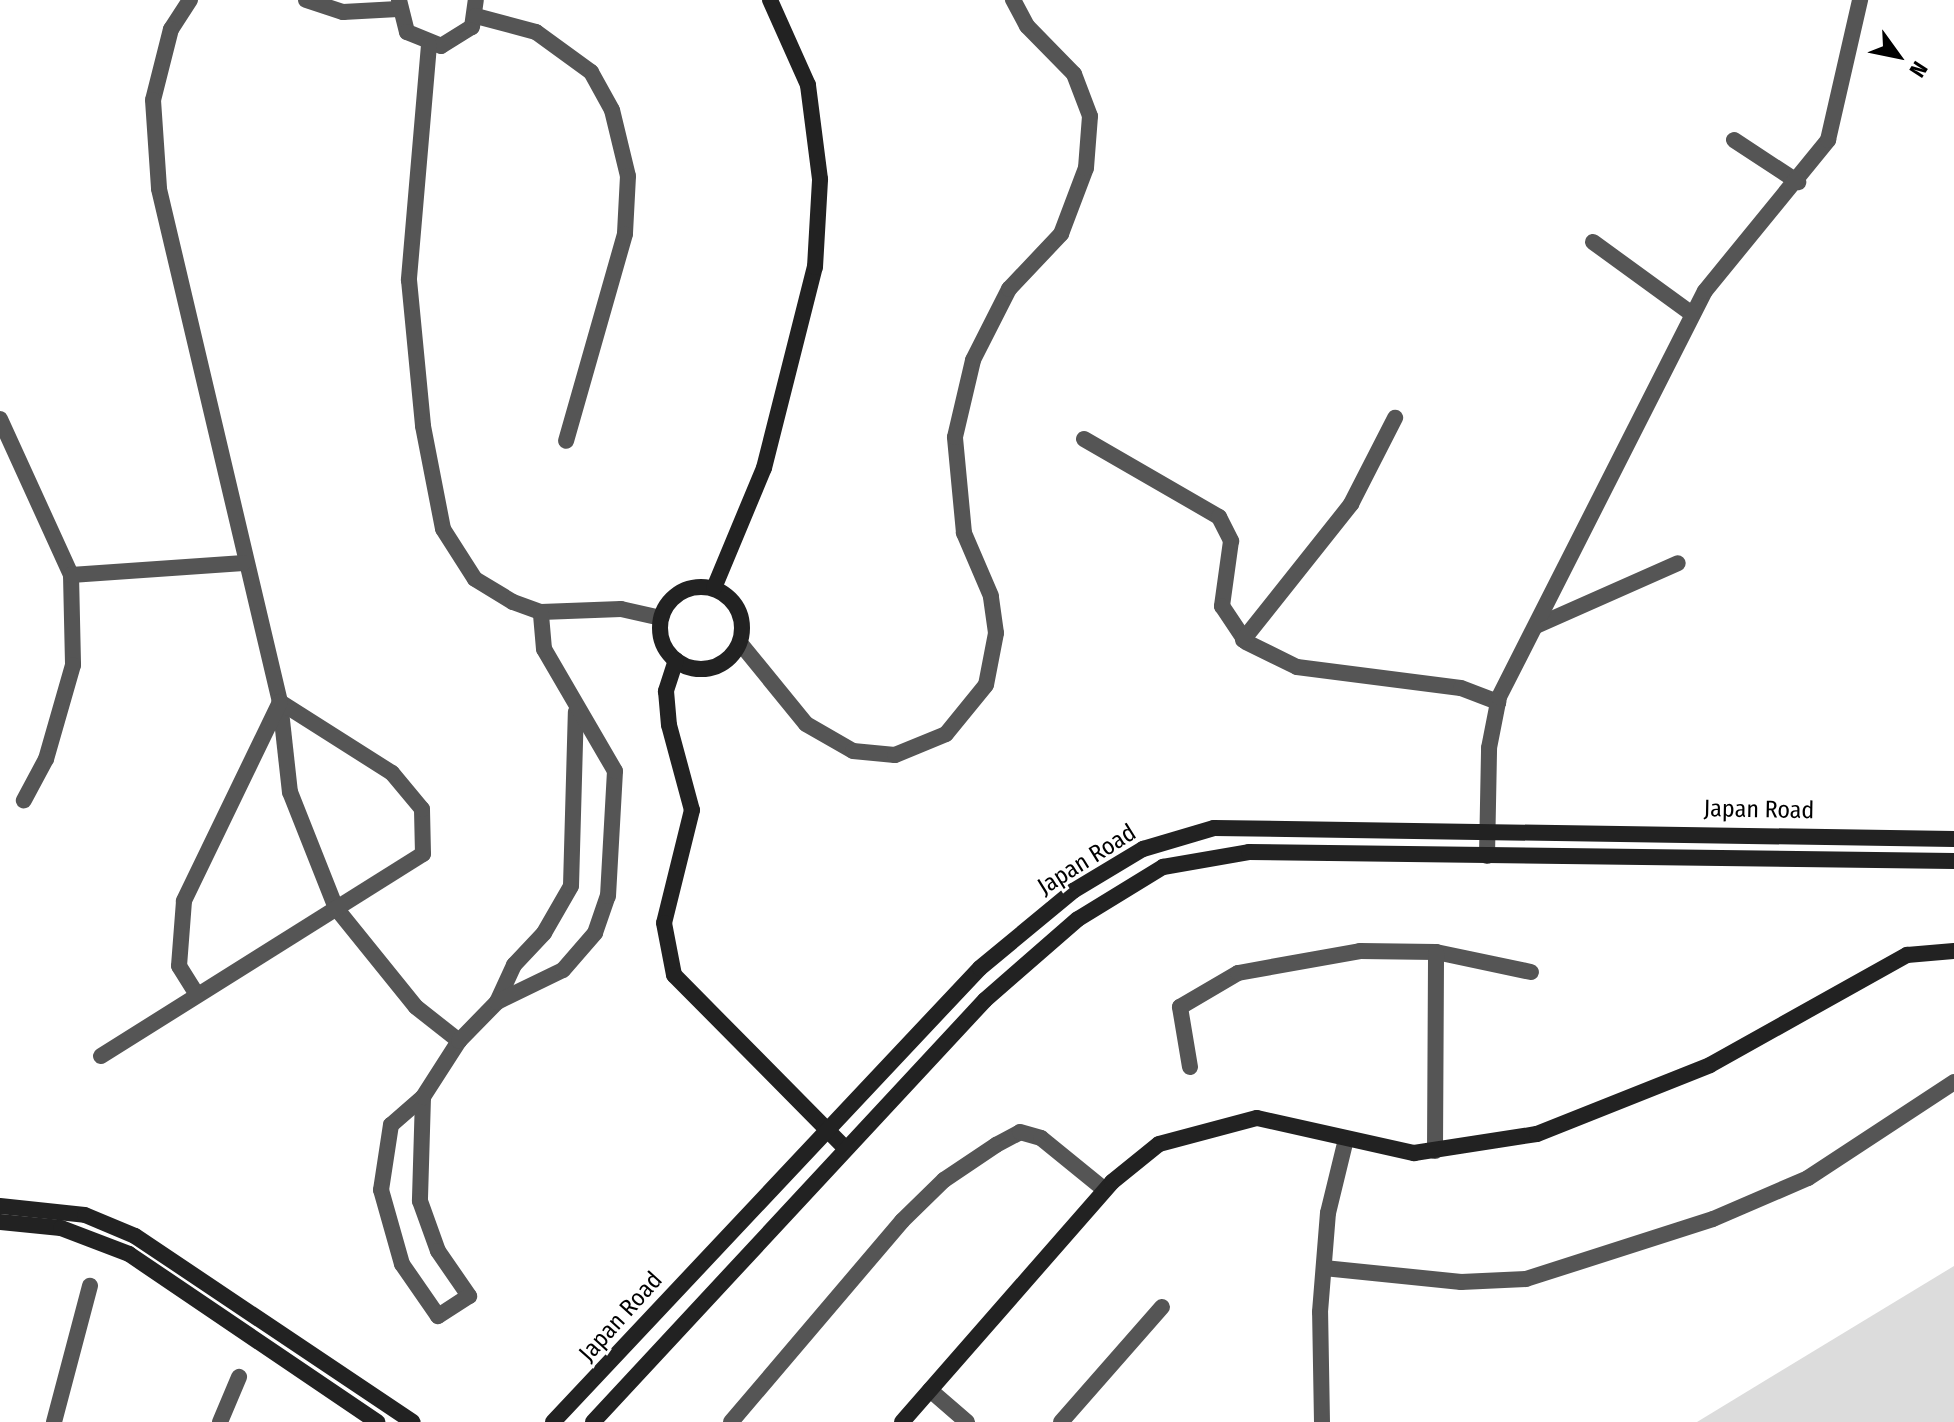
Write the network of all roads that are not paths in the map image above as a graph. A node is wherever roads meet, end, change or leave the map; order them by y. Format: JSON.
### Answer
{"nodes":[{"id":1,"x":190,"y":0,"type":"edge"},
{"id":2,"x":306,"y":0,"type":"edge"},
{"id":3,"x":770,"y":0,"type":"edge"},
{"id":4,"x":1013,"y":0,"type":"edge"},
{"id":5,"x":1860,"y":0,"type":"edge"},
{"id":6,"x":399,"y":4,"type":"edge"},
{"id":7,"x":476,"y":8,"type":"edge"},
{"id":8,"x":429,"y":45,"type":"junction"},
{"id":9,"x":1734,"y":140,"type":"dead end"},
{"id":10,"x":1798,"y":182,"type":"junction"},
{"id":11,"x":1593,"y":242,"type":"dead end"},
{"id":12,"x":1692,"y":314,"type":"junction"},
{"id":13,"x":1395,"y":418,"type":"dead end"},
{"id":14,"x":0,"y":419,"type":"edge"},
{"id":15,"x":1084,"y":439,"type":"dead end"},
{"id":16,"x":566,"y":441,"type":"dead end"},
{"id":17,"x":244,"y":563,"type":"junction"},
{"id":18,"x":1678,"y":563,"type":"dead end"},
{"id":19,"x":71,"y":575,"type":"junction"},
{"id":20,"x":714,"y":588,"type":"junction"},
{"id":21,"x":541,"y":612,"type":"junction"},
{"id":22,"x":661,"y":618,"type":"junction"},
{"id":23,"x":1536,"y":626,"type":"junction"},
{"id":24,"x":1243,"y":640,"type":"junction"},
{"id":25,"x":740,"y":643,"type":"junction"},
{"id":26,"x":676,"y":660,"type":"junction"},
{"id":27,"x":280,"y":702,"type":"junction"},
{"id":28,"x":1498,"y":702,"type":"junction"},
{"id":29,"x":576,"y":712,"type":"junction"},
{"id":30,"x":24,"y":800,"type":"dead end"},
{"id":31,"x":1489,"y":828,"type":"junction"},
{"id":32,"x":1954,"y":839,"type":"edge"},
{"id":33,"x":1487,"y":856,"type":"junction"},
{"id":34,"x":1954,"y":861,"type":"edge"},
{"id":35,"x":336,"y":908,"type":"junction"},
{"id":36,"x":1954,"y":951,"type":"edge"},
{"id":37,"x":1436,"y":952,"type":"junction"},
{"id":38,"x":1531,"y":972,"type":"dead end"},
{"id":39,"x":197,"y":995,"type":"junction"},
{"id":40,"x":497,"y":1002,"type":"junction"},
{"id":41,"x":459,"y":1041,"type":"junction"},
{"id":42,"x":101,"y":1056,"type":"dead end"},
{"id":43,"x":1190,"y":1067,"type":"dead end"},
{"id":44,"x":1954,"y":1082,"type":"edge"},
{"id":45,"x":423,"y":1097,"type":"junction"},
{"id":46,"x":826,"y":1129,"type":"junction"},
{"id":47,"x":1346,"y":1139,"type":"junction"},
{"id":48,"x":844,"y":1147,"type":"junction"},
{"id":49,"x":1435,"y":1151,"type":"junction"},
{"id":50,"x":1105,"y":1190,"type":"junction"},
{"id":51,"x":0,"y":1206,"type":"edge"},
{"id":52,"x":0,"y":1222,"type":"edge"},
{"id":53,"x":1324,"y":1268,"type":"junction"},
{"id":54,"x":90,"y":1286,"type":"dead end"},
{"id":55,"x":1162,"y":1307,"type":"dead end"},
{"id":56,"x":239,"y":1377,"type":"dead end"},
{"id":57,"x":930,"y":1390,"type":"junction"},
{"id":58,"x":54,"y":1422,"type":"edge"},
{"id":59,"x":220,"y":1422,"type":"edge"},
{"id":60,"x":377,"y":1422,"type":"edge"},
{"id":61,"x":413,"y":1422,"type":"edge"},
{"id":62,"x":553,"y":1422,"type":"edge"},
{"id":63,"x":593,"y":1422,"type":"edge"},
{"id":64,"x":731,"y":1422,"type":"edge"},
{"id":65,"x":902,"y":1422,"type":"edge"},
{"id":66,"x":967,"y":1422,"type":"edge"},
{"id":67,"x":1061,"y":1422,"type":"edge"},
{"id":68,"x":1322,"y":1422,"type":"edge"}],
"edges":[{"from":1,"to":17,"type":"street"},
{"from":2,"to":6,"type":"street"},
{"from":3,"to":20,"type":"main road"},
{"from":4,"to":25,"type":"street"},
{"from":5,"to":10,"type":"street"},
{"from":6,"to":8,"type":"street"},
{"from":7,"to":8,"type":"street"},
{"from":7,"to":16,"type":"street"},
{"from":8,"to":21,"type":"street"},
{"from":9,"to":10,"type":"street"},
{"from":10,"to":12,"type":"street"},
{"from":11,"to":12,"type":"street"},
{"from":12,"to":23,"type":"street"},
{"from":13,"to":24,"type":"street"},
{"from":14,"to":19,"type":"street"},
{"from":15,"to":24,"type":"street"},
{"from":17,"to":19,"type":"street"},
{"from":17,"to":27,"type":"street"},
{"from":18,"to":23,"type":"street"},
{"from":19,"to":30,"type":"street"},
{"from":20,"to":22,"type":"main road"},
{"from":20,"to":25,"type":"main road"},
{"from":21,"to":22,"type":"street"},
{"from":21,"to":29,"type":"street"},
{"from":22,"to":26,"type":"main road"},
{"from":23,"to":28,"type":"street"},
{"from":24,"to":28,"type":"street"},
{"from":25,"to":26,"type":"main road"},
{"from":26,"to":46,"type":"main road"},
{"from":27,"to":35,"type":"street"},
{"from":27,"to":35,"type":"street"},
{"from":27,"to":39,"type":"street"},
{"from":28,"to":31,"type":"street"},
{"from":29,"to":40,"type":"street"},
{"from":29,"to":40,"type":"street"},
{"from":31,"to":32,"type":"main road","name":"Japan Road"},
{"from":31,"to":33,"type":"street"},
{"from":31,"to":46,"type":"main road","name":"Japan Road"},
{"from":33,"to":34,"type":"main road","name":"Japan Road"},
{"from":33,"to":48,"type":"main road","name":"Japan Road"},
{"from":35,"to":39,"type":"street"},
{"from":35,"to":41,"type":"street"},
{"from":36,"to":49,"type":"main road"},
{"from":37,"to":38,"type":"street"},
{"from":37,"to":43,"type":"street"},
{"from":37,"to":49,"type":"street"},
{"from":39,"to":42,"type":"street"},
{"from":40,"to":41,"type":"street"},
{"from":41,"to":45,"type":"street"},
{"from":44,"to":53,"type":"street"},
{"from":45,"to":45,"type":"street"},
{"from":46,"to":48,"type":"main road"},
{"from":46,"to":62,"type":"main road","name":"Japan Road"},
{"from":47,"to":49,"type":"main road"},
{"from":47,"to":50,"type":"main road"},
{"from":47,"to":53,"type":"street"},
{"from":48,"to":63,"type":"main road","name":"Japan Road"},
{"from":50,"to":57,"type":"main road"},
{"from":50,"to":64,"type":"street"},
{"from":51,"to":61,"type":"main road"},
{"from":52,"to":60,"type":"main road"},
{"from":53,"to":68,"type":"street"},
{"from":54,"to":58,"type":"street"},
{"from":55,"to":67,"type":"street"},
{"from":56,"to":59,"type":"street"},
{"from":57,"to":65,"type":"main road"},
{"from":57,"to":66,"type":"street"}]}
